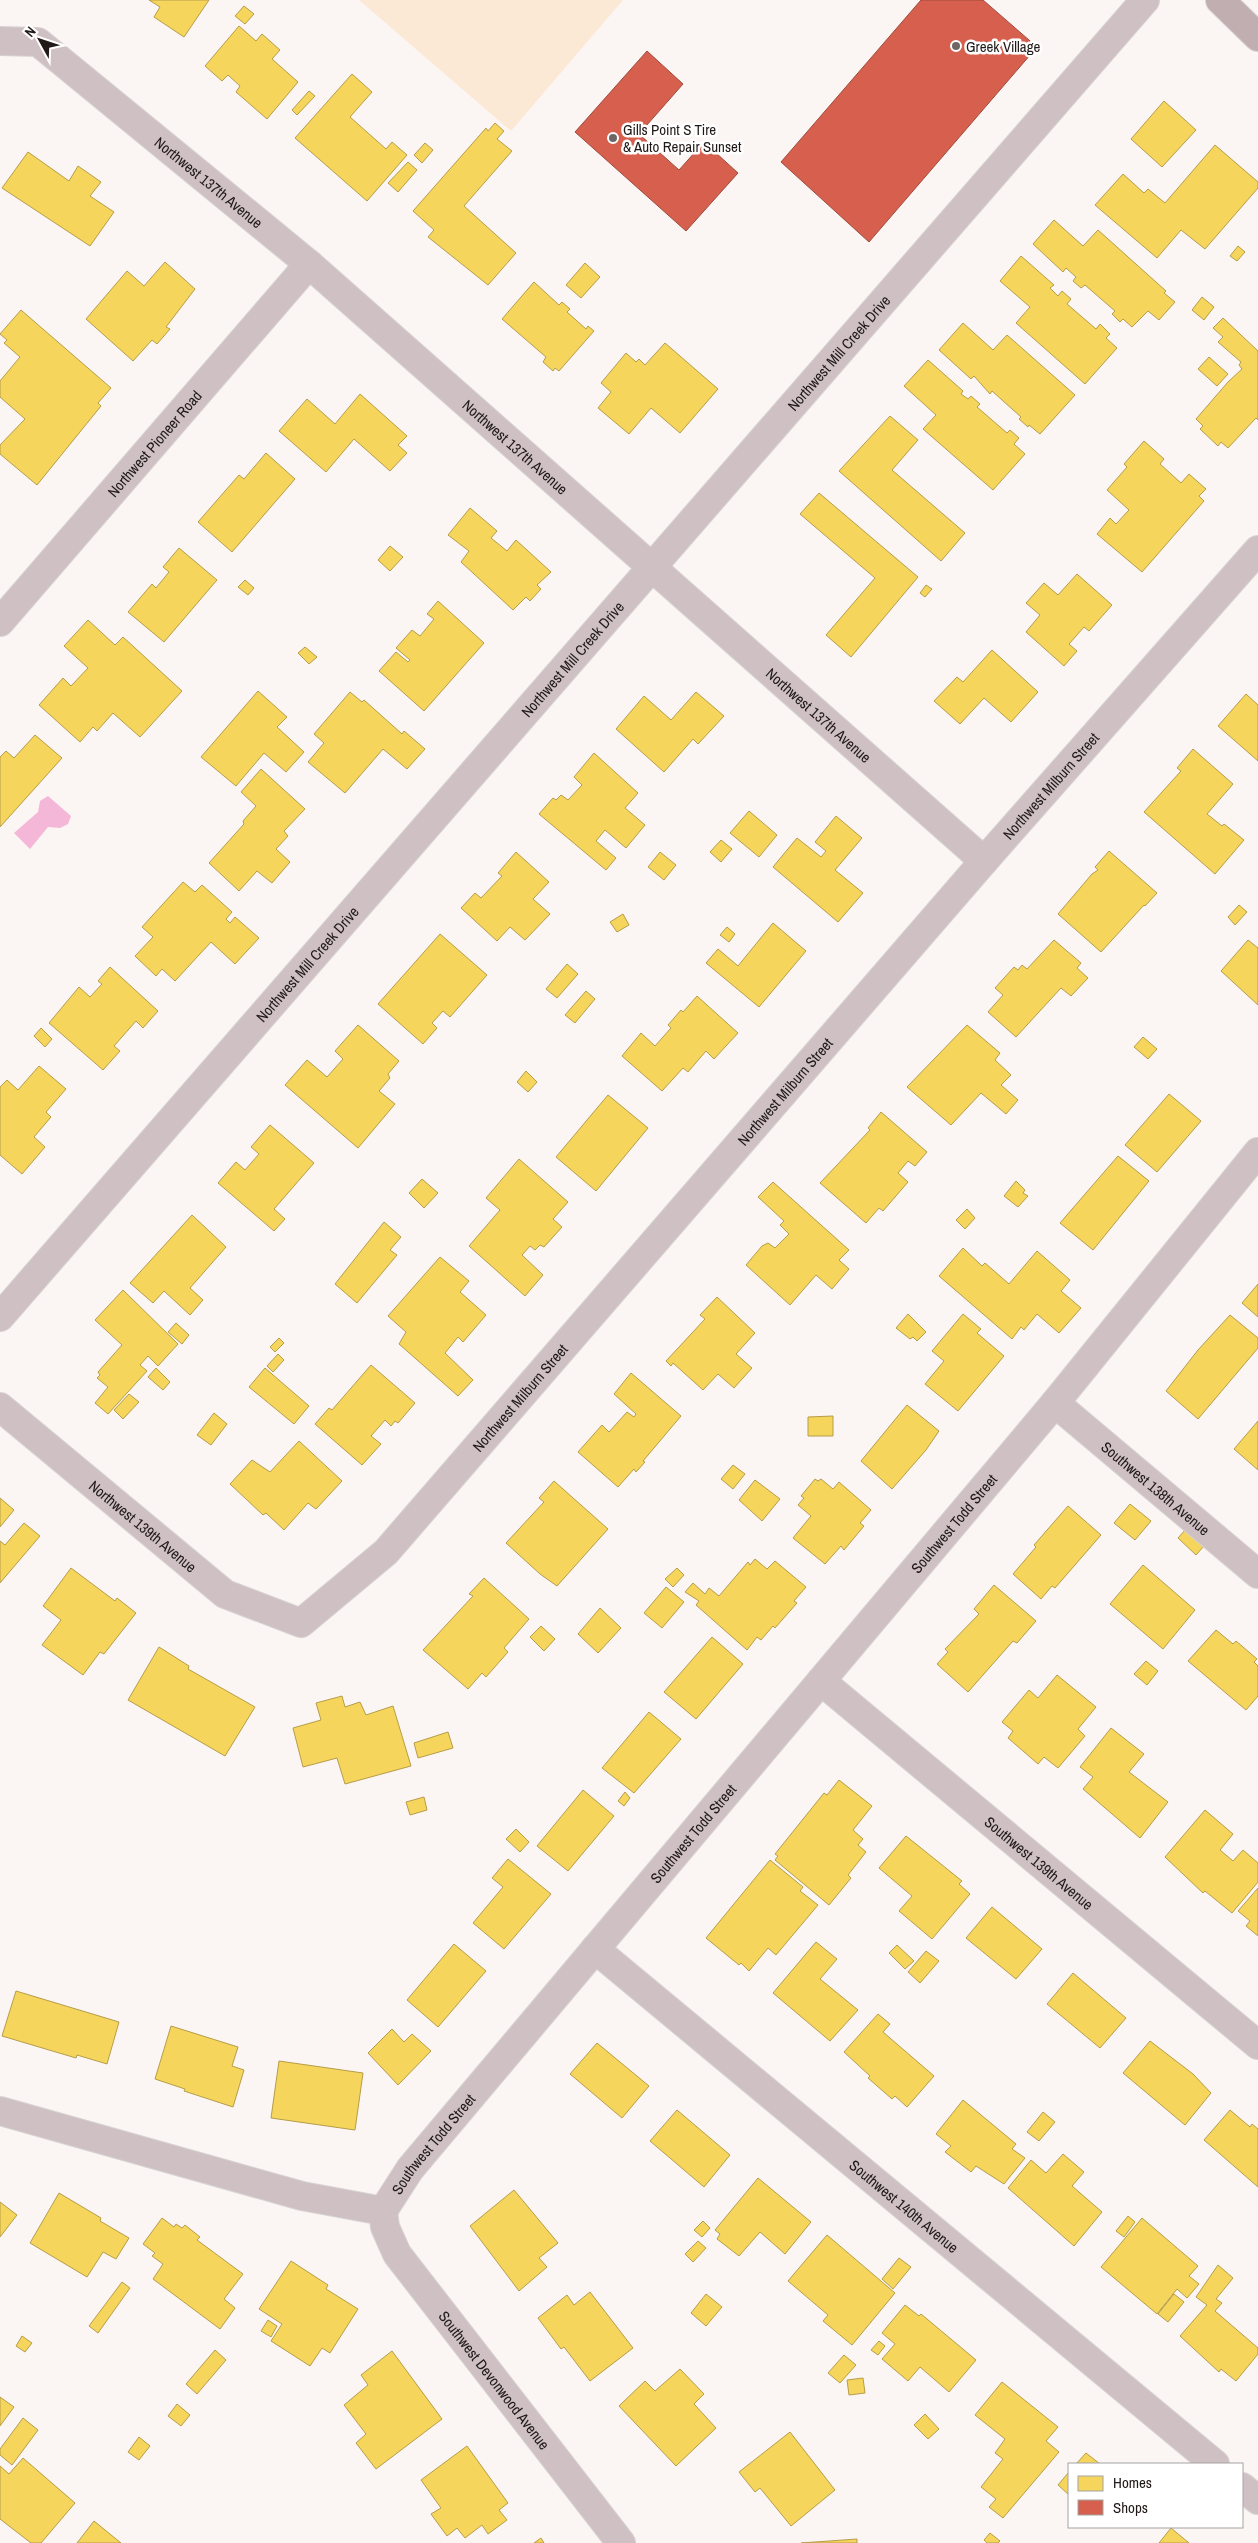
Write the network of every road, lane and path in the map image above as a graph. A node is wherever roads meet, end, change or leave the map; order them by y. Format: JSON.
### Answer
{"nodes":[{"id":1,"x":1145,"y":0,"type":"edge"},
{"id":2,"x":1220,"y":0,"type":"edge"},
{"id":3,"x":1258,"y":37,"type":"edge"},
{"id":4,"x":0,"y":41,"type":"edge"},
{"id":5,"x":309,"y":264,"type":"junction"},
{"id":6,"x":1258,"y":550,"type":"edge"},
{"id":7,"x":653,"y":568,"type":"junction"},
{"id":8,"x":4,"y":609,"type":"edge"},
{"id":9,"x":984,"y":860,"type":"junction"},
{"id":10,"x":1258,"y":1152,"type":"edge"},
{"id":11,"x":0,"y":1317,"type":"edge"},
{"id":12,"x":1055,"y":1403,"type":"junction"},
{"id":13,"x":0,"y":1407,"type":"edge"},
{"id":14,"x":1258,"y":1574,"type":"edge"},
{"id":15,"x":301,"y":1623,"type":"joint"},
{"id":16,"x":820,"y":1681,"type":"junction"},
{"id":17,"x":594,"y":1949,"type":"junction"},
{"id":18,"x":1258,"y":2045,"type":"edge"},
{"id":19,"x":0,"y":2111,"type":"edge"},
{"id":20,"x":383,"y":2211,"type":"junction"},
{"id":21,"x":1214,"y":2463,"type":"edge"},
{"id":22,"x":1243,"y":2488,"type":"edge"},
{"id":23,"x":1258,"y":2500,"type":"edge"},
{"id":24,"x":620,"y":2543,"type":"edge"}],
"edges":[{"from":1,"to":7,"type":"street","name":"Northwest Mill Creek Drive"},
{"from":2,"to":3,"type":"main road"},
{"from":4,"to":5,"type":"street","name":"Northwest 137th Avenue"},
{"from":5,"to":7,"type":"street","name":"Northwest 137th Avenue"},
{"from":5,"to":8,"type":"street","name":"Northwest Pioneer Road"},
{"from":6,"to":9,"type":"street","name":"Northwest Milburn Street"},
{"from":7,"to":9,"type":"street","name":"Northwest 137th Avenue"},
{"from":7,"to":11,"type":"street","name":"Northwest Mill Creek Drive"},
{"from":9,"to":15,"type":"street","name":"Northwest Milburn Street"},
{"from":10,"to":12,"type":"street","name":"Southwest Todd Street"},
{"from":12,"to":14,"type":"street","name":"Southwest 138th Avenue"},
{"from":12,"to":16,"type":"street","name":"Southwest Todd Street"},
{"from":13,"to":15,"type":"street","name":"Northwest 139th Avenue"},
{"from":16,"to":17,"type":"street","name":"Southwest Todd Street"},
{"from":16,"to":18,"type":"street","name":"Southwest 139th Avenue"},
{"from":17,"to":20,"type":"street","name":"Southwest Todd Street"},
{"from":17,"to":21,"type":"street","name":"Southwest 140th Avenue"},
{"from":19,"to":20,"type":"street","name":"Southwest Todd Street"},
{"from":20,"to":24,"type":"street","name":"Southwest Devonwood Avenue"},
{"from":22,"to":23,"type":"street"}]}
